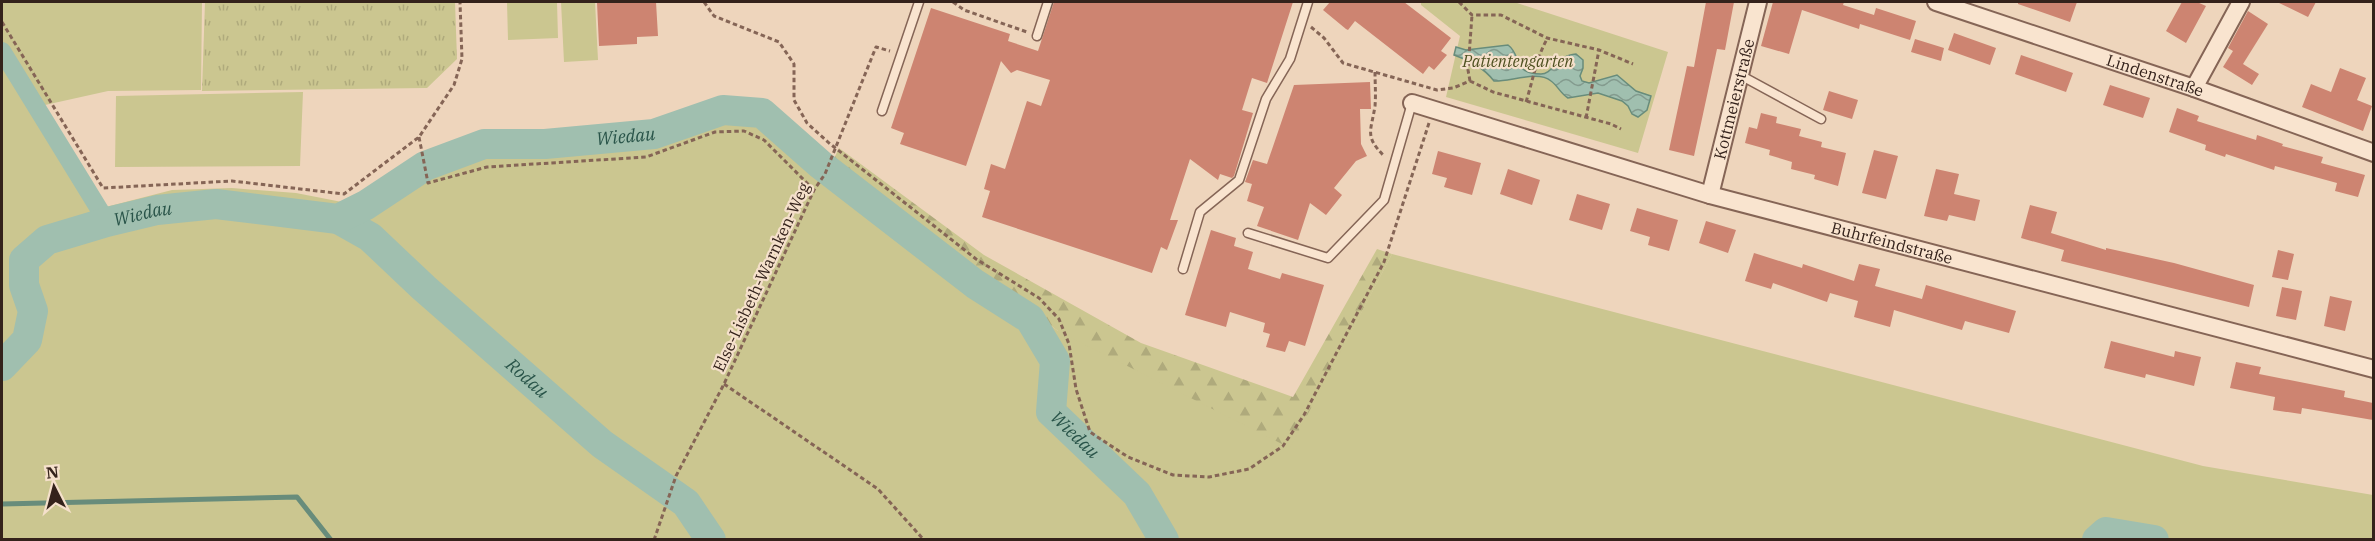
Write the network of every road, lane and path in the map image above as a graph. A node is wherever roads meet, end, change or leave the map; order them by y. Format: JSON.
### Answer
{"nodes":[{"id":1,"x":460,"y":2,"type":"edge"},
{"id":2,"x":704,"y":2,"type":"edge"},
{"id":3,"x":919,"y":2,"type":"edge"},
{"id":4,"x":953,"y":2,"type":"edge"},
{"id":5,"x":1048,"y":2,"type":"edge"},
{"id":6,"x":1308,"y":2,"type":"edge"},
{"id":7,"x":1459,"y":2,"type":"edge"},
{"id":8,"x":1758,"y":2,"type":"edge"},
{"id":9,"x":1936,"y":2,"type":"edge"},
{"id":10,"x":2241,"y":2,"type":"edge"},
{"id":11,"x":1472,"y":15,"type":"junction"},
{"id":12,"x":2,"y":22,"type":"edge"},
{"id":13,"x":1037,"y":36,"type":"joint"},
{"id":14,"x":1324,"y":38,"type":"dead end"},
{"id":15,"x":1547,"y":38,"type":"junction"},
{"id":16,"x":1599,"y":50,"type":"junction"},
{"id":17,"x":902,"y":54,"type":"junction"},
{"id":18,"x":1633,"y":64,"type":"dead end"},
{"id":19,"x":1375,"y":72,"type":"junction"},
{"id":20,"x":1740,"y":75,"type":"junction"},
{"id":21,"x":1470,"y":81,"type":"junction"},
{"id":22,"x":2194,"y":88,"type":"junction"},
{"id":23,"x":1526,"y":102,"type":"junction"},
{"id":24,"x":1412,"y":103,"type":"joint"},
{"id":25,"x":1433,"y":110,"type":"junction"},
{"id":26,"x":882,"y":111,"type":"dead end"},
{"id":27,"x":1586,"y":118,"type":"junction"},
{"id":28,"x":1821,"y":119,"type":"dead end"},
{"id":29,"x":1621,"y":129,"type":"dead end"},
{"id":30,"x":420,"y":137,"type":"junction"},
{"id":31,"x":836,"y":149,"type":"junction"},
{"id":32,"x":2373,"y":153,"type":"edge"},
{"id":33,"x":1394,"y":165,"type":"junction"},
{"id":34,"x":814,"y":190,"type":"junction"},
{"id":35,"x":1710,"y":195,"type":"junction"},
{"id":36,"x":1248,"y":233,"type":"dead end"},
{"id":37,"x":1183,"y":269,"type":"dead end"},
{"id":38,"x":2373,"y":369,"type":"edge"},
{"id":39,"x":724,"y":384,"type":"junction"},
{"id":40,"x":654,"y":540,"type":"edge"},
{"id":41,"x":924,"y":540,"type":"edge"}],
"edges":[{"from":1,"to":30,"type":"path"},
{"from":2,"to":31,"type":"path"},
{"from":3,"to":17,"type":"lane"},
{"from":4,"to":13,"type":"path"},
{"from":5,"to":13,"type":"lane"},
{"from":6,"to":37,"type":"lane"},
{"from":7,"to":11,"type":"path"},
{"from":8,"to":20,"type":"street","name":"Kottmeierstraße"},
{"from":9,"to":22,"type":"street","name":"Lindenstraße"},
{"from":10,"to":22,"type":"street"},
{"from":11,"to":15,"type":"path"},
{"from":11,"to":21,"type":"path"},
{"from":12,"to":30,"type":"path"},
{"from":14,"to":19,"type":"path"},
{"from":15,"to":16,"type":"path"},
{"from":15,"to":23,"type":"path"},
{"from":16,"to":18,"type":"path"},
{"from":16,"to":27,"type":"path"},
{"from":17,"to":26,"type":"lane"},
{"from":17,"to":31,"type":"path","name":"Else-Lisbeth-Warnken-Weg"},
{"from":19,"to":21,"type":"path"},
{"from":19,"to":33,"type":"path"},
{"from":20,"to":28,"type":"lane"},
{"from":20,"to":35,"type":"street","name":"Kottmeierstraße"},
{"from":21,"to":23,"type":"path"},
{"from":22,"to":32,"type":"street","name":"Lindenstraße"},
{"from":23,"to":27,"type":"path"},
{"from":24,"to":25,"type":"street","name":"Buhrfeindstraße"},
{"from":24,"to":33,"type":"lane"},
{"from":25,"to":31,"type":"path"},
{"from":25,"to":35,"type":"street","name":"Buhrfeindstraße"},
{"from":27,"to":29,"type":"path"},
{"from":30,"to":34,"type":"path"},
{"from":31,"to":34,"type":"path","name":"Else-Lisbeth-Warnken-Weg"},
{"from":33,"to":36,"type":"lane"},
{"from":34,"to":39,"type":"path","name":"Else-Lisbeth-Warnken-Weg"},
{"from":35,"to":38,"type":"street","name":"Buhrfeindstraße"},
{"from":39,"to":40,"type":"path","name":"Else-Lisbeth-Warnken-Weg"},
{"from":39,"to":41,"type":"path"}]}
